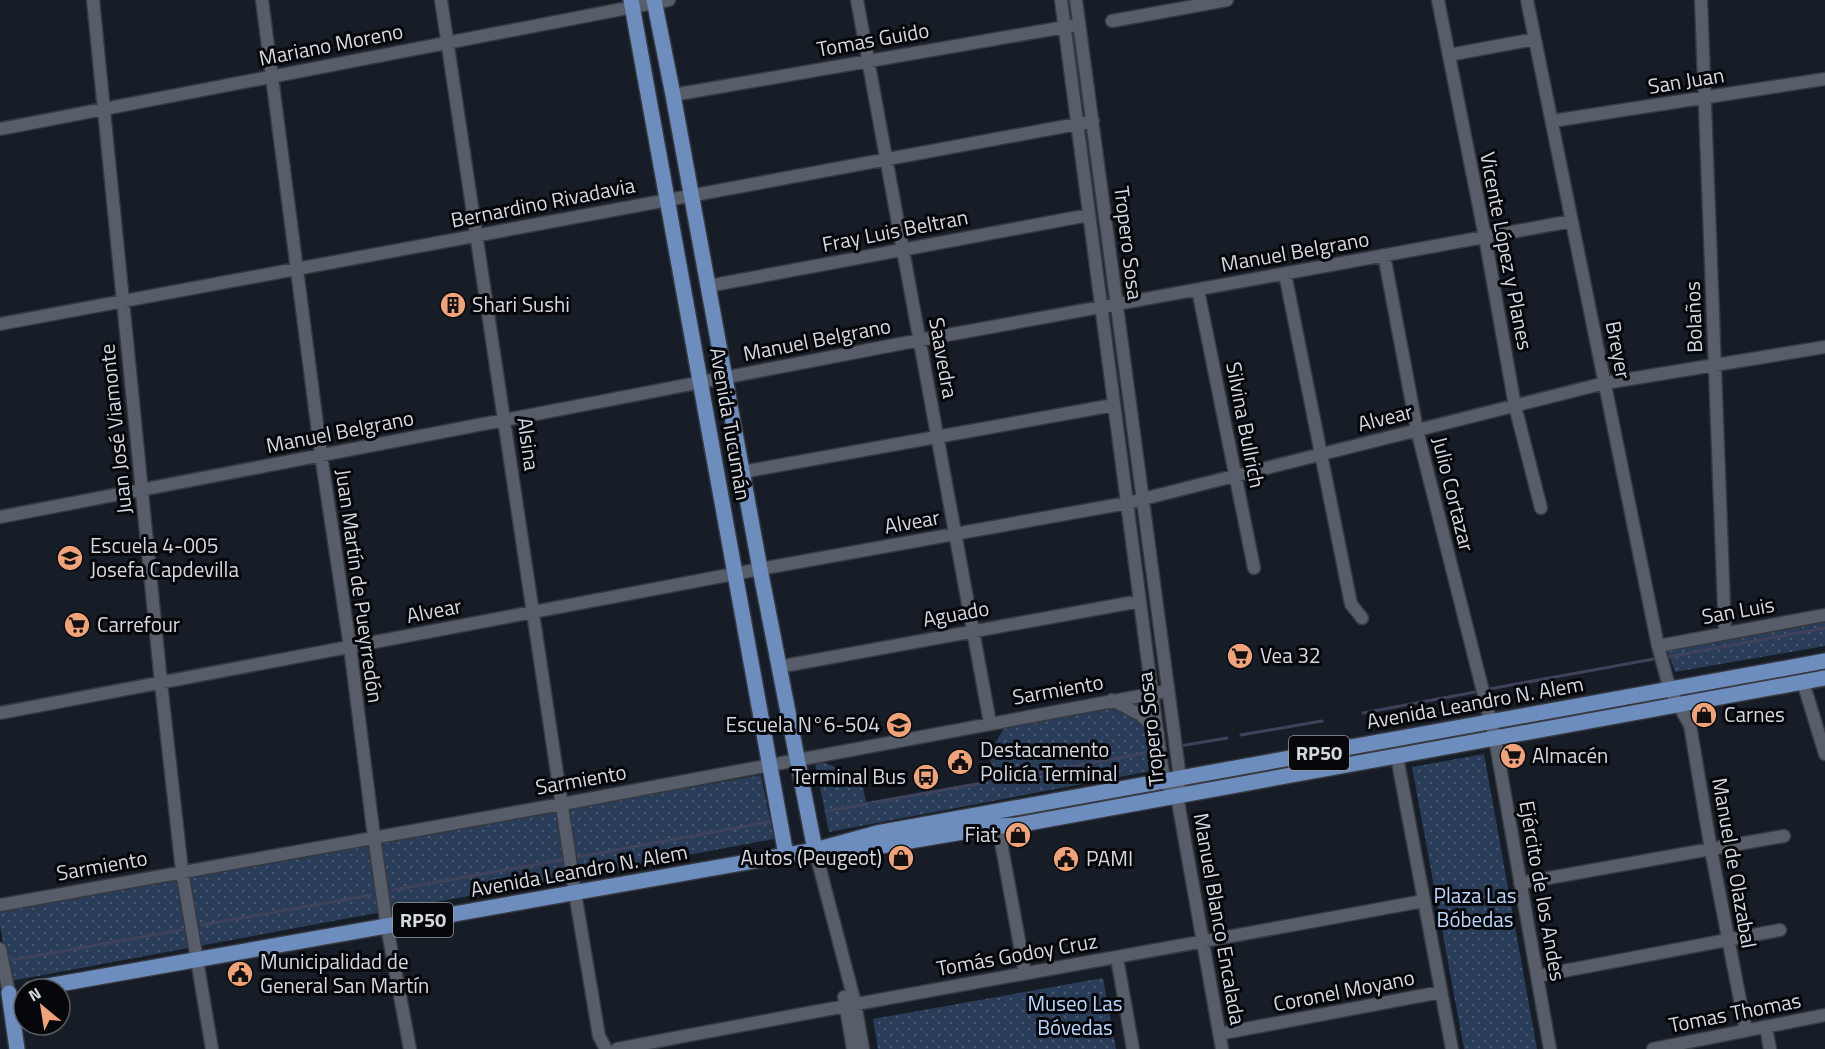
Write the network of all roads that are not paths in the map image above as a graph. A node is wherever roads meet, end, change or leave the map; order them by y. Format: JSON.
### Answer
{"nodes":[{"id":1,"x":93,"y":0,"type":"edge"},
{"id":2,"x":262,"y":0,"type":"edge"},
{"id":3,"x":441,"y":0,"type":"edge"},
{"id":4,"x":857,"y":0,"type":"edge"},
{"id":5,"x":1060,"y":0,"type":"edge"},
{"id":6,"x":1076,"y":0,"type":"edge"},
{"id":7,"x":1227,"y":0,"type":"edge"},
{"id":8,"x":1438,"y":0,"type":"edge"},
{"id":9,"x":1527,"y":0,"type":"edge"},
{"id":10,"x":1701,"y":0,"type":"edge"},
{"id":11,"x":659,"y":1,"type":"edge"},
{"id":12,"x":632,"y":4,"type":"edge"},
{"id":13,"x":1168,"y":5,"type":"edge"},
{"id":14,"x":1112,"y":21,"type":"dead end"},
{"id":15,"x":1080,"y":25,"type":"junction"},
{"id":16,"x":1064,"y":27,"type":"junction"},
{"id":17,"x":1535,"y":39,"type":"junction"},
{"id":18,"x":447,"y":43,"type":"junction"},
{"id":19,"x":1449,"y":55,"type":"junction"},
{"id":20,"x":868,"y":61,"type":"junction"},
{"id":21,"x":272,"y":77,"type":"junction"},
{"id":22,"x":1825,"y":79,"type":"edge"},
{"id":23,"x":673,"y":95,"type":"junction"},
{"id":24,"x":1706,"y":98,"type":"junction"},
{"id":25,"x":104,"y":109,"type":"junction"},
{"id":26,"x":1093,"y":121,"type":"junction"},
{"id":27,"x":1552,"y":121,"type":"junction"},
{"id":28,"x":1078,"y":124,"type":"junction"},
{"id":29,"x":0,"y":129,"type":"edge"},
{"id":30,"x":886,"y":159,"type":"junction"},
{"id":31,"x":690,"y":195,"type":"junction"},
{"id":32,"x":668,"y":199,"type":"junction"},
{"id":33,"x":1089,"y":215,"type":"junction"},
{"id":34,"x":1572,"y":220,"type":"junction"},
{"id":35,"x":477,"y":235,"type":"junction"},
{"id":36,"x":1485,"y":237,"type":"junction"},
{"id":37,"x":903,"y":249,"type":"junction"},
{"id":38,"x":1384,"y":255,"type":"junction"},
{"id":39,"x":298,"y":267,"type":"junction"},
{"id":40,"x":1285,"y":274,"type":"junction"},
{"id":41,"x":708,"y":286,"type":"junction"},
{"id":42,"x":1198,"y":290,"type":"junction"},
{"id":43,"x":123,"y":300,"type":"junction"},
{"id":44,"x":1116,"y":305,"type":"junction"},
{"id":45,"x":1101,"y":308,"type":"junction"},
{"id":46,"x":0,"y":324,"type":"edge"},
{"id":47,"x":920,"y":340,"type":"junction"},
{"id":48,"x":1825,"y":347,"type":"edge"},
{"id":49,"x":1715,"y":365,"type":"junction"},
{"id":50,"x":725,"y":378,"type":"junction"},
{"id":51,"x":701,"y":382,"type":"junction"},
{"id":52,"x":1605,"y":383,"type":"junction"},
{"id":53,"x":1114,"y":405,"type":"junction"},
{"id":54,"x":1515,"y":406,"type":"junction"},
{"id":55,"x":505,"y":419,"type":"junction"},
{"id":56,"x":1416,"y":430,"type":"junction"},
{"id":57,"x":937,"y":437,"type":"junction"},
{"id":58,"x":321,"y":455,"type":"junction"},
{"id":59,"x":1320,"y":455,"type":"junction"},
{"id":60,"x":742,"y":472,"type":"junction"},
{"id":61,"x":1235,"y":476,"type":"junction"},
{"id":62,"x":142,"y":491,"type":"junction"},
{"id":63,"x":1144,"y":499,"type":"junction"},
{"id":64,"x":1127,"y":503,"type":"junction"},
{"id":65,"x":1541,"y":508,"type":"dead end"},
{"id":66,"x":0,"y":517,"type":"edge"},
{"id":67,"x":955,"y":533,"type":"junction"},
{"id":68,"x":1254,"y":568,"type":"dead end"},
{"id":69,"x":760,"y":569,"type":"junction"},
{"id":70,"x":735,"y":574,"type":"junction"},
{"id":71,"x":1140,"y":601,"type":"junction"},
{"id":72,"x":532,"y":612,"type":"junction"},
{"id":73,"x":1825,"y":615,"type":"edge"},
{"id":74,"x":1362,"y":618,"type":"dead end"},
{"id":75,"x":973,"y":631,"type":"junction"},
{"id":76,"x":1725,"y":633,"type":"junction"},
{"id":77,"x":1658,"y":646,"type":"junction"},
{"id":78,"x":350,"y":647,"type":"junction"},
{"id":79,"x":1825,"y":661,"type":"edge"},
{"id":80,"x":778,"y":667,"type":"junction"},
{"id":81,"x":1825,"y":678,"type":"edge"},
{"id":82,"x":1803,"y":682,"type":"junction"},
{"id":83,"x":161,"y":683,"type":"junction"},
{"id":84,"x":1670,"y":690,"type":"junction"},
{"id":85,"x":1167,"y":691,"type":"junction"},
{"id":86,"x":1152,"y":693,"type":"junction"},
{"id":87,"x":1112,"y":700,"type":"junction"},
{"id":88,"x":1678,"y":706,"type":"junction"},
{"id":89,"x":0,"y":713,"type":"edge"},
{"id":90,"x":1490,"y":722,"type":"junction"},
{"id":91,"x":990,"y":723,"type":"junction"},
{"id":92,"x":1158,"y":734,"type":"junction"},
{"id":93,"x":1495,"y":739,"type":"junction"},
{"id":94,"x":1825,"y":754,"type":"edge"},
{"id":95,"x":1397,"y":757,"type":"junction"},
{"id":96,"x":796,"y":760,"type":"junction"},
{"id":97,"x":770,"y":765,"type":"junction"},
{"id":98,"x":1172,"y":780,"type":"junction"},
{"id":99,"x":1177,"y":796,"type":"junction"},
{"id":100,"x":562,"y":804,"type":"junction"},
{"id":101,"x":998,"y":826,"type":"junction"},
{"id":102,"x":1784,"y":836,"type":"dead end"},
{"id":103,"x":374,"y":837,"type":"junction"},
{"id":104,"x":815,"y":850,"type":"junction"},
{"id":105,"x":1711,"y":850,"type":"junction"},
{"id":106,"x":786,"y":855,"type":"junction"},
{"id":107,"x":182,"y":872,"type":"junction"},
{"id":108,"x":1520,"y":883,"type":"junction"},
{"id":109,"x":575,"y":893,"type":"junction"},
{"id":110,"x":1423,"y":901,"type":"junction"},
{"id":111,"x":0,"y":905,"type":"edge"},
{"id":112,"x":387,"y":927,"type":"junction"},
{"id":113,"x":1780,"y":930,"type":"dead end"},
{"id":114,"x":1728,"y":940,"type":"junction"},
{"id":115,"x":1203,"y":942,"type":"junction"},
{"id":116,"x":0,"y":949,"type":"edge"},
{"id":117,"x":1117,"y":958,"type":"junction"},
{"id":118,"x":196,"y":960,"type":"junction"},
{"id":119,"x":1025,"y":973,"type":"junction"},
{"id":120,"x":1537,"y":976,"type":"junction"},
{"id":121,"x":72,"y":982,"type":"edge"},
{"id":122,"x":1441,"y":992,"type":"junction"},
{"id":123,"x":11,"y":993,"type":"edge"},
{"id":124,"x":850,"y":1004,"type":"junction"},
{"id":125,"x":1825,"y":1015,"type":"edge"},
{"id":126,"x":1767,"y":1027,"type":"junction"},
{"id":127,"x":1746,"y":1031,"type":"junction"},
{"id":128,"x":1219,"y":1034,"type":"junction"},
{"id":129,"x":1680,"y":1046,"type":"edge"},
{"id":130,"x":17,"y":1049,"type":"edge"},
{"id":131,"x":212,"y":1049,"type":"edge"},
{"id":132,"x":410,"y":1049,"type":"edge"},
{"id":133,"x":606,"y":1049,"type":"edge"},
{"id":134,"x":617,"y":1049,"type":"edge"},
{"id":135,"x":853,"y":1049,"type":"edge"},
{"id":136,"x":863,"y":1049,"type":"edge"},
{"id":137,"x":1134,"y":1049,"type":"edge"},
{"id":138,"x":1222,"y":1049,"type":"edge"},
{"id":139,"x":1452,"y":1049,"type":"edge"},
{"id":140,"x":1550,"y":1049,"type":"edge"},
{"id":141,"x":1653,"y":1049,"type":"edge"},
{"id":142,"x":1770,"y":1049,"type":"edge"}],
"edges":[{"from":1,"to":25,"type":"street","name":"Juan José Viamonte"},
{"from":2,"to":21,"type":"street","name":"Juan Martín de Pueyrredón"},
{"from":3,"to":18,"type":"street","name":"Alsina"},
{"from":4,"to":20,"type":"street","name":"Saavedra"},
{"from":5,"to":16,"type":"street","name":"Tropero Sosa"},
{"from":6,"to":15,"type":"street","name":"Tropero Sosa"},
{"from":7,"to":13,"type":"street"},
{"from":8,"to":19,"type":"street","name":"Vicente López y Planes"},
{"from":9,"to":17,"type":"street","name":"Breyer"},
{"from":10,"to":24,"type":"street","name":"Bolaños"},
{"from":11,"to":12,"type":"street","name":"Mariano Moreno"},
{"from":11,"to":23,"type":"main road","name":"Avenida Tucumán"},
{"from":12,"to":18,"type":"street","name":"Mariano Moreno"},
{"from":12,"to":32,"type":"main road","name":"Avenida Tucumán"},
{"from":13,"to":14,"type":"street"},
{"from":15,"to":16,"type":"street","name":"Tomas Guido"},
{"from":15,"to":26,"type":"street","name":"Tropero Sosa"},
{"from":16,"to":20,"type":"street","name":"Tomas Guido"},
{"from":16,"to":28,"type":"street","name":"Tropero Sosa"},
{"from":17,"to":19,"type":"street"},
{"from":17,"to":27,"type":"street","name":"Breyer"},
{"from":18,"to":21,"type":"street","name":"Mariano Moreno"},
{"from":18,"to":35,"type":"street","name":"Alsina"},
{"from":19,"to":36,"type":"street","name":"Vicente López y Planes"},
{"from":20,"to":23,"type":"street","name":"Tomas Guido"},
{"from":20,"to":30,"type":"street","name":"Saavedra"},
{"from":21,"to":25,"type":"street","name":"Mariano Moreno"},
{"from":21,"to":39,"type":"street","name":"Juan Martín de Pueyrredón"},
{"from":22,"to":24,"type":"street","name":"San Juan"},
{"from":23,"to":31,"type":"main road","name":"Avenida Tucumán"},
{"from":24,"to":27,"type":"street","name":"San Juan"},
{"from":24,"to":49,"type":"street","name":"Bolaños"},
{"from":25,"to":29,"type":"street","name":"Mariano Moreno"},
{"from":25,"to":43,"type":"street","name":"Juan José Viamonte"},
{"from":26,"to":28,"type":"street","name":"Bernardino Rivadavia"},
{"from":26,"to":44,"type":"street","name":"Tropero Sosa"},
{"from":27,"to":34,"type":"street","name":"Breyer"},
{"from":28,"to":30,"type":"street","name":"Bernardino Rivadavia"},
{"from":28,"to":33,"type":"street","name":"Tropero Sosa"},
{"from":30,"to":31,"type":"street","name":"Bernardino Rivadavia"},
{"from":30,"to":37,"type":"street","name":"Saavedra"},
{"from":31,"to":32,"type":"street","name":"Bernardino Rivadavia"},
{"from":31,"to":41,"type":"main road","name":"Avenida Tucumán"},
{"from":32,"to":35,"type":"street","name":"Bernardino Rivadavia"},
{"from":32,"to":51,"type":"main road","name":"Avenida Tucumán"},
{"from":33,"to":37,"type":"street","name":"Fray Luis Beltran"},
{"from":33,"to":45,"type":"street","name":"Tropero Sosa"},
{"from":34,"to":36,"type":"street","name":"Manuel Belgrano"},
{"from":34,"to":52,"type":"street","name":"Breyer"},
{"from":35,"to":39,"type":"street","name":"Bernardino Rivadavia"},
{"from":35,"to":55,"type":"street","name":"Alsina"},
{"from":36,"to":38,"type":"street","name":"Manuel Belgrano"},
{"from":36,"to":54,"type":"street","name":"Vicente López y Planes"},
{"from":37,"to":41,"type":"street","name":"Fray Luis Beltran"},
{"from":37,"to":47,"type":"street","name":"Saavedra"},
{"from":38,"to":40,"type":"street","name":"Manuel Belgrano"},
{"from":38,"to":56,"type":"street","name":"Julio Cortazar"},
{"from":39,"to":43,"type":"street","name":"Bernardino Rivadavia"},
{"from":39,"to":58,"type":"street","name":"Juan Martín de Pueyrredón"},
{"from":40,"to":42,"type":"street","name":"Manuel Belgrano"},
{"from":40,"to":59,"type":"street"},
{"from":41,"to":50,"type":"main road","name":"Avenida Tucumán"},
{"from":42,"to":44,"type":"street","name":"Manuel Belgrano"},
{"from":42,"to":61,"type":"street","name":"Silvina Bullrich"},
{"from":43,"to":46,"type":"street","name":"Bernardino Rivadavia"},
{"from":43,"to":62,"type":"street","name":"Juan José Viamonte"},
{"from":44,"to":45,"type":"street","name":"Manuel Belgrano"},
{"from":44,"to":63,"type":"street","name":"Tropero Sosa"},
{"from":45,"to":47,"type":"street","name":"Manuel Belgrano"},
{"from":45,"to":53,"type":"street","name":"Tropero Sosa"},
{"from":47,"to":50,"type":"street","name":"Manuel Belgrano"},
{"from":47,"to":57,"type":"street","name":"Saavedra"},
{"from":48,"to":49,"type":"street","name":"Alvear"},
{"from":49,"to":52,"type":"street","name":"Alvear"},
{"from":49,"to":76,"type":"street","name":"Bolaños"},
{"from":50,"to":51,"type":"street","name":"Manuel Belgrano"},
{"from":50,"to":60,"type":"main road","name":"Avenida Tucumán"},
{"from":51,"to":55,"type":"street","name":"Manuel Belgrano"},
{"from":51,"to":70,"type":"main road","name":"Avenida Tucumán"},
{"from":52,"to":54,"type":"street","name":"Alvear"},
{"from":52,"to":77,"type":"street","name":"Breyer"},
{"from":53,"to":57,"type":"street"},
{"from":53,"to":64,"type":"street","name":"Tropero Sosa"},
{"from":54,"to":56,"type":"street","name":"Alvear"},
{"from":54,"to":65,"type":"street","name":"Vicente López y Planes"},
{"from":55,"to":58,"type":"street","name":"Manuel Belgrano"},
{"from":55,"to":72,"type":"street","name":"Alsina"},
{"from":56,"to":59,"type":"street","name":"Alvear"},
{"from":56,"to":90,"type":"street","name":"Julio Cortazar"},
{"from":57,"to":60,"type":"street"},
{"from":57,"to":67,"type":"street","name":"Saavedra"},
{"from":58,"to":62,"type":"street","name":"Manuel Belgrano"},
{"from":58,"to":78,"type":"street","name":"Juan Martín de Pueyrredón"},
{"from":59,"to":61,"type":"street","name":"Alvear"},
{"from":59,"to":74,"type":"street"},
{"from":60,"to":69,"type":"main road","name":"Avenida Tucumán"},
{"from":61,"to":63,"type":"street","name":"Alvear"},
{"from":61,"to":68,"type":"street","name":"Silvina Bullrich"},
{"from":62,"to":66,"type":"street","name":"Manuel Belgrano"},
{"from":62,"to":83,"type":"street","name":"Juan José Viamonte"},
{"from":63,"to":64,"type":"street","name":"Alvear"},
{"from":63,"to":85,"type":"street","name":"Tropero Sosa"},
{"from":64,"to":67,"type":"street","name":"Alvear"},
{"from":64,"to":71,"type":"street","name":"Tropero Sosa"},
{"from":67,"to":69,"type":"street","name":"Alvear"},
{"from":67,"to":75,"type":"street","name":"Saavedra"},
{"from":69,"to":70,"type":"street","name":"Alvear"},
{"from":69,"to":80,"type":"main road","name":"Avenida Tucumán"},
{"from":70,"to":72,"type":"street","name":"Alvear"},
{"from":70,"to":97,"type":"main road","name":"Avenida Tucumán"},
{"from":71,"to":75,"type":"street","name":"Aguado"},
{"from":71,"to":86,"type":"street","name":"Tropero Sosa"},
{"from":72,"to":78,"type":"street","name":"Alvear"},
{"from":72,"to":100,"type":"street","name":"Alsina"},
{"from":73,"to":76,"type":"street","name":"San Luis"},
{"from":75,"to":80,"type":"street","name":"Aguado"},
{"from":75,"to":91,"type":"street","name":"Saavedra"},
{"from":76,"to":77,"type":"street","name":"San Luis"},
{"from":77,"to":84,"type":"street","name":"Breyer"},
{"from":78,"to":83,"type":"street","name":"Alvear"},
{"from":78,"to":103,"type":"street","name":"Juan Martín de Pueyrredón"},
{"from":79,"to":84,"type":"main road","name":"Avenida Leandro N. Alem","number":"RP50"},
{"from":80,"to":96,"type":"main road","name":"Avenida Tucumán"},
{"from":81,"to":82,"type":"main road","name":"Avenida Leandro N. Alem","number":"RP50"},
{"from":82,"to":88,"type":"main road","name":"Avenida Leandro N. Alem","number":"RP50"},
{"from":82,"to":94,"type":"street"},
{"from":83,"to":89,"type":"street","name":"Alvear"},
{"from":83,"to":107,"type":"street","name":"Juan José Viamonte"},
{"from":84,"to":88,"type":"street","name":"Breyer"},
{"from":84,"to":90,"type":"main road","name":"Avenida Leandro N. Alem","number":"RP50"},
{"from":85,"to":86,"type":"street","name":"Sarmiento"},
{"from":85,"to":98,"type":"street","name":"Tropero Sosa"},
{"from":86,"to":87,"type":"street","name":"Sarmiento"},
{"from":86,"to":92,"type":"street","name":"Tropero Sosa"},
{"from":87,"to":91,"type":"street","name":"Sarmiento"},
{"from":87,"to":92,"type":"street"},
{"from":88,"to":93,"type":"main road","name":"Avenida Leandro N. Alem","number":"RP50"},
{"from":88,"to":105,"type":"street","name":"Manuel de Olazabal"},
{"from":90,"to":93,"type":"street","name":"Julio Cortazar"},
{"from":90,"to":98,"type":"main road","name":"Avenida Leandro N. Alem","number":"RP50"},
{"from":91,"to":96,"type":"street","name":"Sarmiento"},
{"from":92,"to":98,"type":"street","name":"Tropero Sosa"},
{"from":93,"to":95,"type":"main road","name":"Avenida Leandro N. Alem","number":"RP50"},
{"from":93,"to":108,"type":"street","name":"Ejército de los Andes"},
{"from":95,"to":99,"type":"main road","name":"Avenida Leandro N. Alem","number":"RP50"},
{"from":95,"to":110,"type":"street"},
{"from":96,"to":97,"type":"street","name":"Sarmiento"},
{"from":96,"to":104,"type":"main road","name":"Avenida Tucumán"},
{"from":97,"to":100,"type":"street","name":"Sarmiento"},
{"from":97,"to":106,"type":"main road","name":"Avenida Tucumán"},
{"from":98,"to":99,"type":"street","name":"Tropero Sosa"},
{"from":98,"to":104,"type":"main road","name":"Avenida Leandro N. Alem","number":"RP50"},
{"from":99,"to":101,"type":"main road","name":"Avenida Leandro N. Alem","number":"RP50"},
{"from":99,"to":115,"type":"street","name":"Manuel Blanco Encalada"},
{"from":100,"to":103,"type":"street","name":"Sarmiento"},
{"from":100,"to":109,"type":"street","name":"Alsina"},
{"from":101,"to":104,"type":"main road","name":"Avenida Leandro N. Alem","number":"RP50"},
{"from":101,"to":119,"type":"street"},
{"from":102,"to":105,"type":"street"},
{"from":103,"to":107,"type":"street","name":"Sarmiento"},
{"from":103,"to":112,"type":"street","name":"Juan Martín de Pueyrredón"},
{"from":104,"to":106,"type":"main road","name":"Avenida Leandro N. Alem","number":"RP50"},
{"from":104,"to":124,"type":"street"},
{"from":105,"to":108,"type":"street"},
{"from":105,"to":114,"type":"street","name":"Manuel de Olazabal"},
{"from":106,"to":109,"type":"main road","name":"Avenida Leandro N. Alem","number":"RP50"},
{"from":107,"to":111,"type":"street","name":"Sarmiento"},
{"from":107,"to":118,"type":"street","name":"Juan José Viamonte"},
{"from":108,"to":120,"type":"street","name":"Ejército de los Andes"},
{"from":109,"to":112,"type":"main road","name":"Avenida Leandro N. Alem","number":"RP50"},
{"from":109,"to":133,"type":"street","name":"Alsina"},
{"from":110,"to":115,"type":"street","name":"Tomás Godoy Cruz"},
{"from":110,"to":122,"type":"street"},
{"from":112,"to":118,"type":"main road","name":"Avenida Leandro N. Alem","number":"RP50"},
{"from":112,"to":132,"type":"street","name":"Juan Martín de Pueyrredón"},
{"from":113,"to":114,"type":"street"},
{"from":114,"to":120,"type":"street"},
{"from":114,"to":127,"type":"street","name":"Manuel de Olazabal"},
{"from":115,"to":117,"type":"street","name":"Tomás Godoy Cruz"},
{"from":115,"to":128,"type":"street","name":"Manuel Blanco Encalada"},
{"from":116,"to":123,"type":"street"},
{"from":117,"to":119,"type":"street","name":"Tomás Godoy Cruz"},
{"from":117,"to":137,"type":"street"},
{"from":118,"to":121,"type":"main road","name":"Avenida Leandro N. Alem","number":"RP50"},
{"from":118,"to":131,"type":"street","name":"Juan José Viamonte"},
{"from":119,"to":124,"type":"street","name":"Tomás Godoy Cruz"},
{"from":120,"to":140,"type":"street","name":"Ejército de los Andes"},
{"from":122,"to":128,"type":"street","name":"Coronel Moyano"},
{"from":122,"to":139,"type":"street"},
{"from":123,"to":130,"type":"main road"},
{"from":124,"to":134,"type":"street","name":"Tomás Godoy Cruz"},
{"from":124,"to":135,"type":"street"},
{"from":124,"to":136,"type":"street"},
{"from":125,"to":126,"type":"street","name":"Tomas Thomas"},
{"from":126,"to":127,"type":"street","name":"Tomas Thomas"},
{"from":126,"to":142,"type":"street"},
{"from":127,"to":129,"type":"street","name":"Tomas Thomas"},
{"from":128,"to":138,"type":"street","name":"Manuel Blanco Encalada"},
{"from":129,"to":141,"type":"street","name":"Tomas Thomas"}]}
